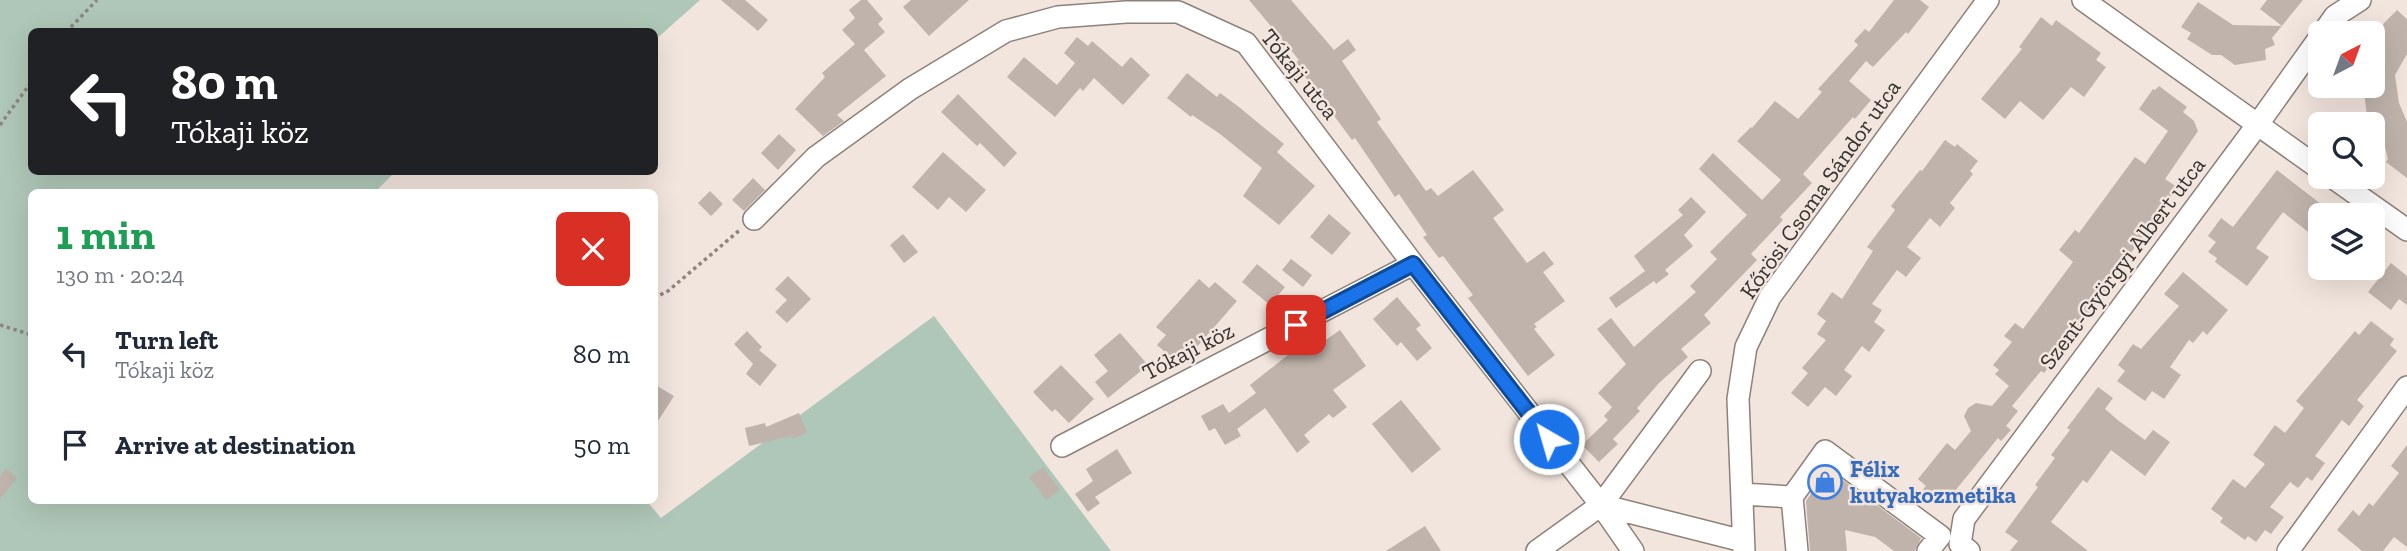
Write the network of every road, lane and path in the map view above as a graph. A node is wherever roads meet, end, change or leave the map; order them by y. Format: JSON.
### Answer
{"nodes":[{"id":1,"x":97,"y":0,"type":"edge"},
{"id":2,"x":1988,"y":0,"type":"edge"},
{"id":3,"x":2083,"y":0,"type":"edge"},
{"id":4,"x":2360,"y":0,"type":"edge"},
{"id":5,"x":1182,"y":6,"type":"edge"},
{"id":6,"x":2332,"y":21,"type":"edge"},
{"id":7,"x":70,"y":28,"type":"edge"},
{"id":8,"x":2308,"y":55,"type":"edge"},
{"id":9,"x":28,"y":86,"type":"edge"},
{"id":10,"x":2259,"y":124,"type":"junction"},
{"id":11,"x":0,"y":125,"type":"edge"},
{"id":12,"x":2308,"y":160,"type":"edge"},
{"id":13,"x":2349,"y":189,"type":"edge"},
{"id":14,"x":754,"y":219,"type":"joint"},
{"id":15,"x":2407,"y":230,"type":"edge"},
{"id":16,"x":1413,"y":264,"type":"junction"},
{"id":17,"x":658,"y":296,"type":"edge"},
{"id":18,"x":0,"y":325,"type":"edge"},
{"id":19,"x":28,"y":334,"type":"edge"},
{"id":20,"x":1700,"y":371,"type":"dead end"},
{"id":21,"x":2407,"y":387,"type":"edge"},
{"id":22,"x":1062,"y":446,"type":"dead end"},
{"id":23,"x":1742,"y":494,"type":"junction"},
{"id":24,"x":1792,"y":497,"type":"junction"},
{"id":25,"x":1601,"y":505,"type":"junction"},
{"id":26,"x":1744,"y":546,"type":"edge"},
{"id":27,"x":1536,"y":551,"type":"edge"},
{"id":28,"x":1633,"y":551,"type":"edge"},
{"id":29,"x":1797,"y":551,"type":"edge"},
{"id":30,"x":1928,"y":551,"type":"edge"},
{"id":31,"x":1969,"y":551,"type":"edge"},
{"id":32,"x":2288,"y":551,"type":"edge"}],
"edges":[{"from":1,"to":7,"type":"path"},
{"from":2,"to":23,"type":"street","name":"Kőrösi Csoma Sándor utca"},
{"from":3,"to":10,"type":"street"},
{"from":4,"to":6,"type":"street","name":"Szent-Györgyi Albert utca"},
{"from":5,"to":14,"type":"street","name":"Tókaji utca"},
{"from":5,"to":16,"type":"street","name":"Tókaji utca"},
{"from":8,"to":10,"type":"street","name":"Szent-Györgyi Albert utca"},
{"from":9,"to":11,"type":"path"},
{"from":10,"to":12,"type":"street"},
{"from":10,"to":31,"type":"street","name":"Szent-Györgyi Albert utca"},
{"from":13,"to":15,"type":"street"},
{"from":14,"to":17,"type":"path"},
{"from":16,"to":22,"type":"street","name":"Tókaji köz"},
{"from":16,"to":25,"type":"street","name":"Tókaji utca"},
{"from":18,"to":19,"type":"path"},
{"from":20,"to":25,"type":"street"},
{"from":21,"to":32,"type":"street"},
{"from":23,"to":24,"type":"street"},
{"from":23,"to":26,"type":"street","name":"Kőrösi Csoma Sándor utca"},
{"from":24,"to":29,"type":"street"},
{"from":24,"to":30,"type":"street"},
{"from":25,"to":26,"type":"street"},
{"from":25,"to":27,"type":"street"},
{"from":25,"to":28,"type":"street","name":"Tókaji utca"}]}
